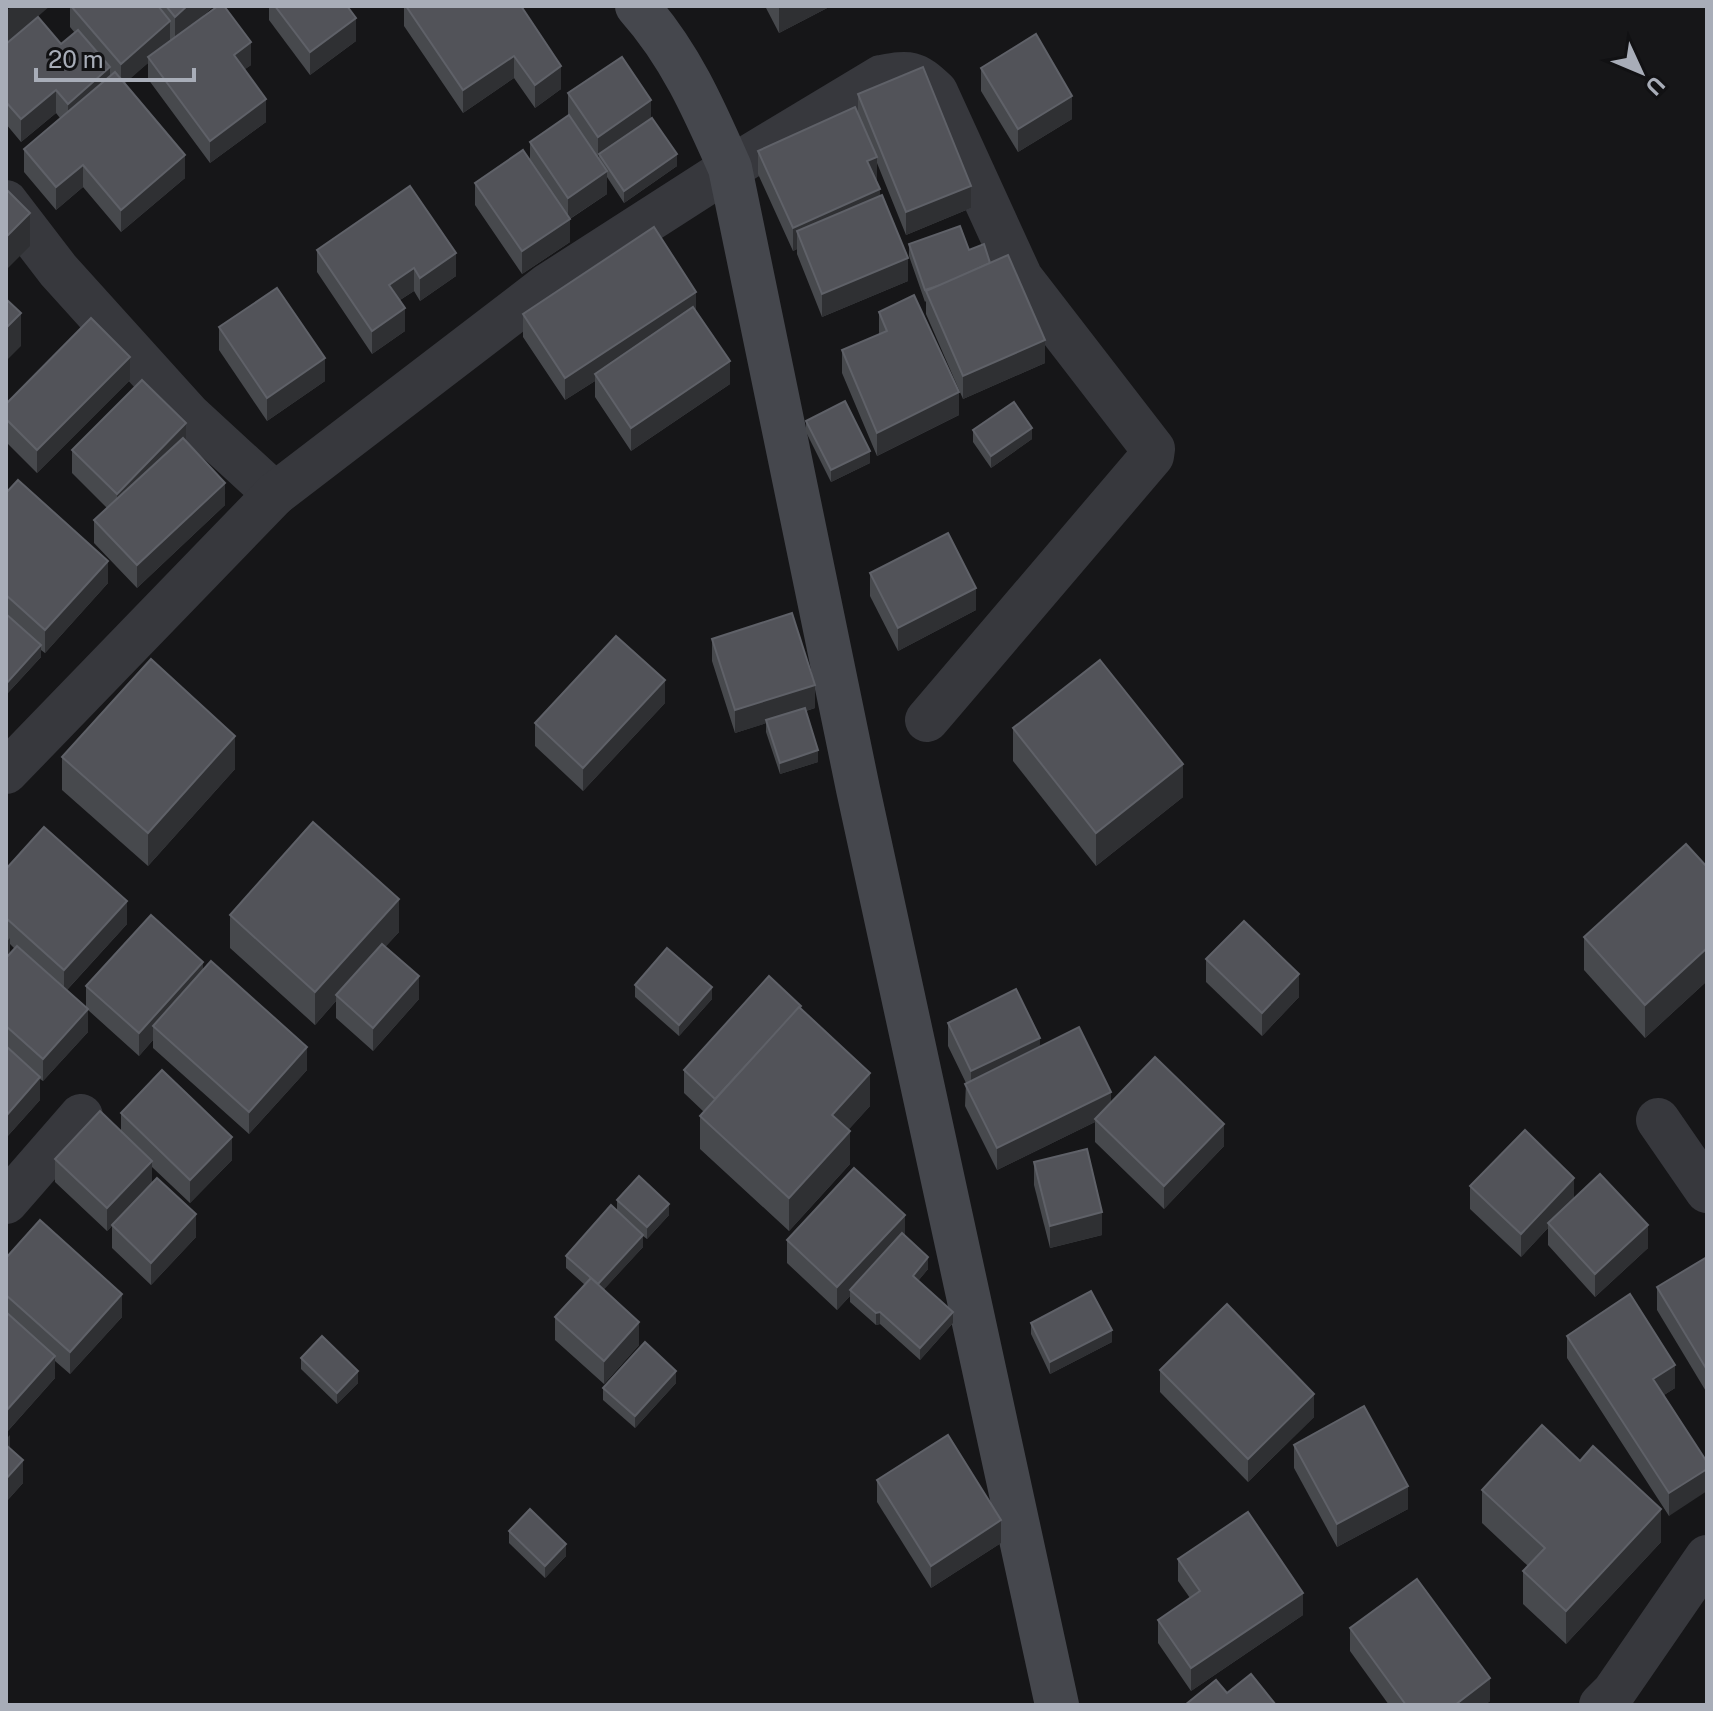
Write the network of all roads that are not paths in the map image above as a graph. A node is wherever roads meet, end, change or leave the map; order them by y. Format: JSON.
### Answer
{"nodes":[{"id":1,"x":637,"y":6,"type":"edge"},
{"id":2,"x":730,"y":168,"type":"junction"},
{"id":3,"x":6,"y":202,"type":"edge"},
{"id":4,"x":275,"y":494,"type":"junction"},
{"id":5,"x":927,"y":720,"type":"dead end"},
{"id":6,"x":6,"y":772,"type":"edge"},
{"id":7,"x":81,"y":1116,"type":"dead end"},
{"id":8,"x":1658,"y":1120,"type":"dead end"},
{"id":9,"x":1707,"y":1191,"type":"edge"},
{"id":10,"x":6,"y":1202,"type":"edge"},
{"id":11,"x":1707,"y":1557,"type":"edge"},
{"id":12,"x":1057,"y":1705,"type":"edge"},
{"id":13,"x":1601,"y":1705,"type":"edge"}],
"edges":[{"from":1,"to":2,"type":"street"},
{"from":2,"to":4,"type":"street"},
{"from":2,"to":5,"type":"street"},
{"from":2,"to":12,"type":"street"},
{"from":3,"to":4,"type":"street"},
{"from":4,"to":6,"type":"street"},
{"from":7,"to":10,"type":"street"},
{"from":8,"to":9,"type":"street"},
{"from":11,"to":13,"type":"street"}]}
